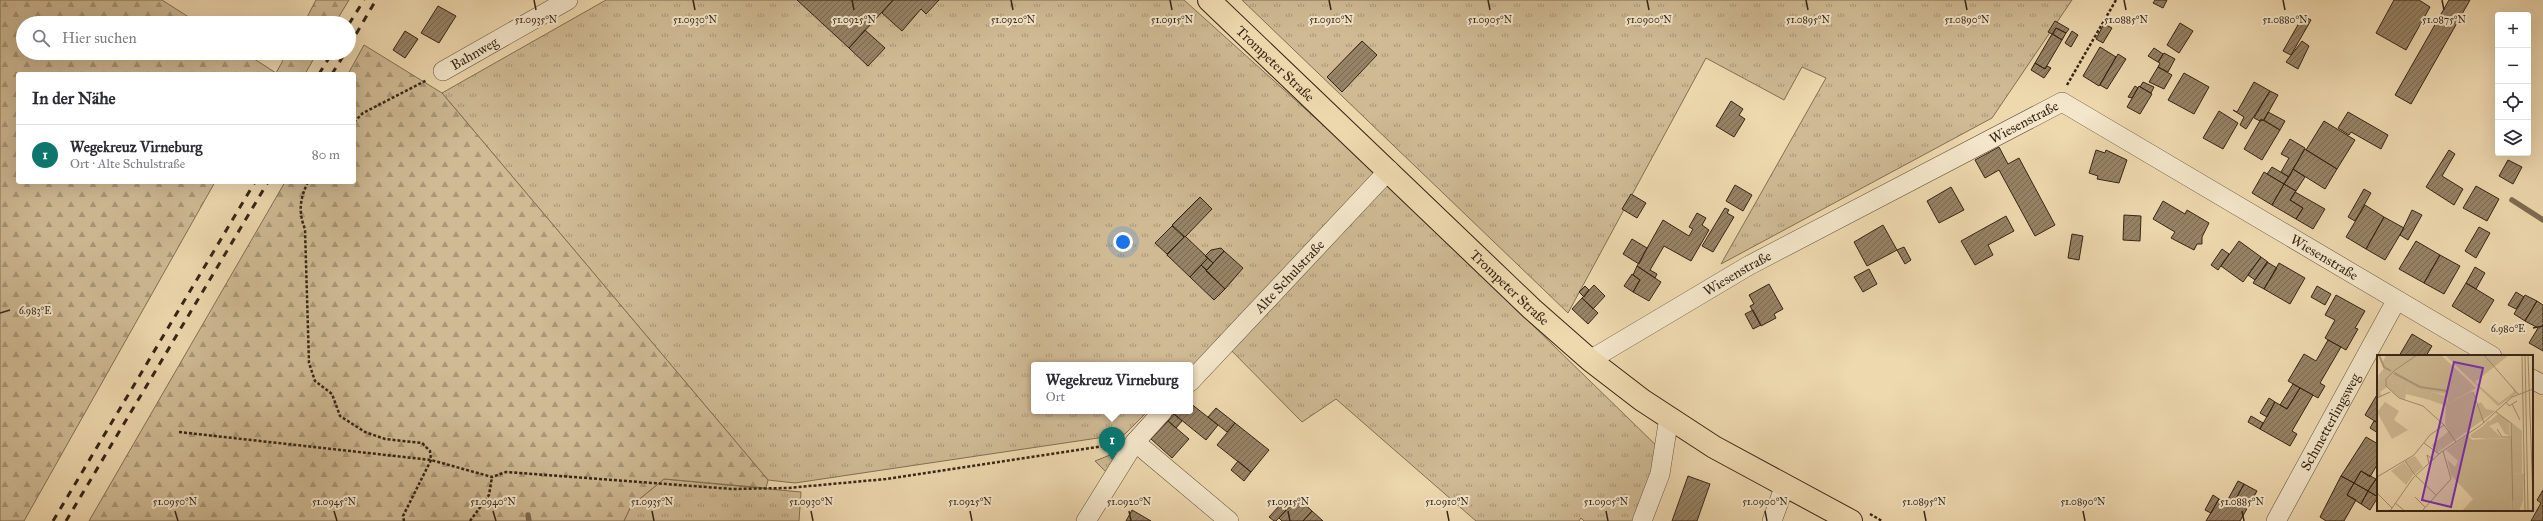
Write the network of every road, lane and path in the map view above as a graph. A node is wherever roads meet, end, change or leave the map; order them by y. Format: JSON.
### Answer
{"nodes":[{"id":1,"x":568,"y":0,"type":"edge"},
{"id":2,"x":1209,"y":0,"type":"edge"},
{"id":3,"x":2116,"y":0,"type":"edge"},
{"id":4,"x":444,"y":71,"type":"joint"},
{"id":5,"x":2062,"y":102,"type":"junction"},
{"id":6,"x":356,"y":120,"type":"edge"},
{"id":7,"x":1389,"y":170,"type":"junction"},
{"id":8,"x":307,"y":184,"type":"edge"},
{"id":9,"x":2396,"y":301,"type":"junction"},
{"id":10,"x":2490,"y":355,"type":"edge"},
{"id":11,"x":1590,"y":360,"type":"junction"},
{"id":12,"x":1193,"y":379,"type":"edge"},
{"id":13,"x":2533,"y":380,"type":"edge"},
{"id":14,"x":2543,"y":385,"type":"edge"},
{"id":15,"x":1160,"y":414,"type":"edge"},
{"id":16,"x":1669,"y":417,"type":"junction"},
{"id":17,"x":179,"y":432,"type":"dead end"},
{"id":18,"x":1135,"y":442,"type":"junction"},
{"id":19,"x":431,"y":460,"type":"junction"},
{"id":20,"x":492,"y":476,"type":"junction"},
{"id":21,"x":1785,"y":485,"type":"junction"},
{"id":22,"x":404,"y":521,"type":"edge"},
{"id":23,"x":470,"y":521,"type":"edge"},
{"id":24,"x":1086,"y":521,"type":"edge"},
{"id":25,"x":1229,"y":521,"type":"edge"},
{"id":26,"x":1642,"y":521,"type":"edge"},
{"id":27,"x":1772,"y":521,"type":"edge"},
{"id":28,"x":1851,"y":521,"type":"edge"},
{"id":29,"x":2276,"y":521,"type":"edge"}],
"edges":[{"from":1,"to":4,"type":"street","name":"Bahnweg"},
{"from":2,"to":7,"type":"main road","name":"Trompeter Straße"},
{"from":3,"to":5,"type":"path"},
{"from":4,"to":6,"type":"path"},
{"from":5,"to":9,"type":"street","name":"Wiesenstraße"},
{"from":5,"to":11,"type":"street","name":"Wiesenstraße"},
{"from":7,"to":11,"type":"main road","name":"Trompeter Straße"},
{"from":7,"to":12,"type":"street","name":"Alte Schulstraße"},
{"from":8,"to":19,"type":"path"},
{"from":9,"to":10,"type":"street","name":"Wiesenstraße"},
{"from":9,"to":29,"type":"street","name":"Schmetterlingsweg"},
{"from":11,"to":16,"type":"main road","name":"Trompeter Straße"},
{"from":13,"to":14,"type":"street"},
{"from":15,"to":18,"type":"street"},
{"from":16,"to":21,"type":"main road","name":"Trompeter Straße"},
{"from":16,"to":26,"type":"street"},
{"from":17,"to":19,"type":"path"},
{"from":18,"to":20,"type":"path"},
{"from":18,"to":24,"type":"street"},
{"from":18,"to":25,"type":"street"},
{"from":19,"to":20,"type":"path"},
{"from":19,"to":22,"type":"path"},
{"from":20,"to":23,"type":"path"},
{"from":21,"to":27,"type":"street"},
{"from":21,"to":28,"type":"main road","name":"Trompeter Straße"}]}
